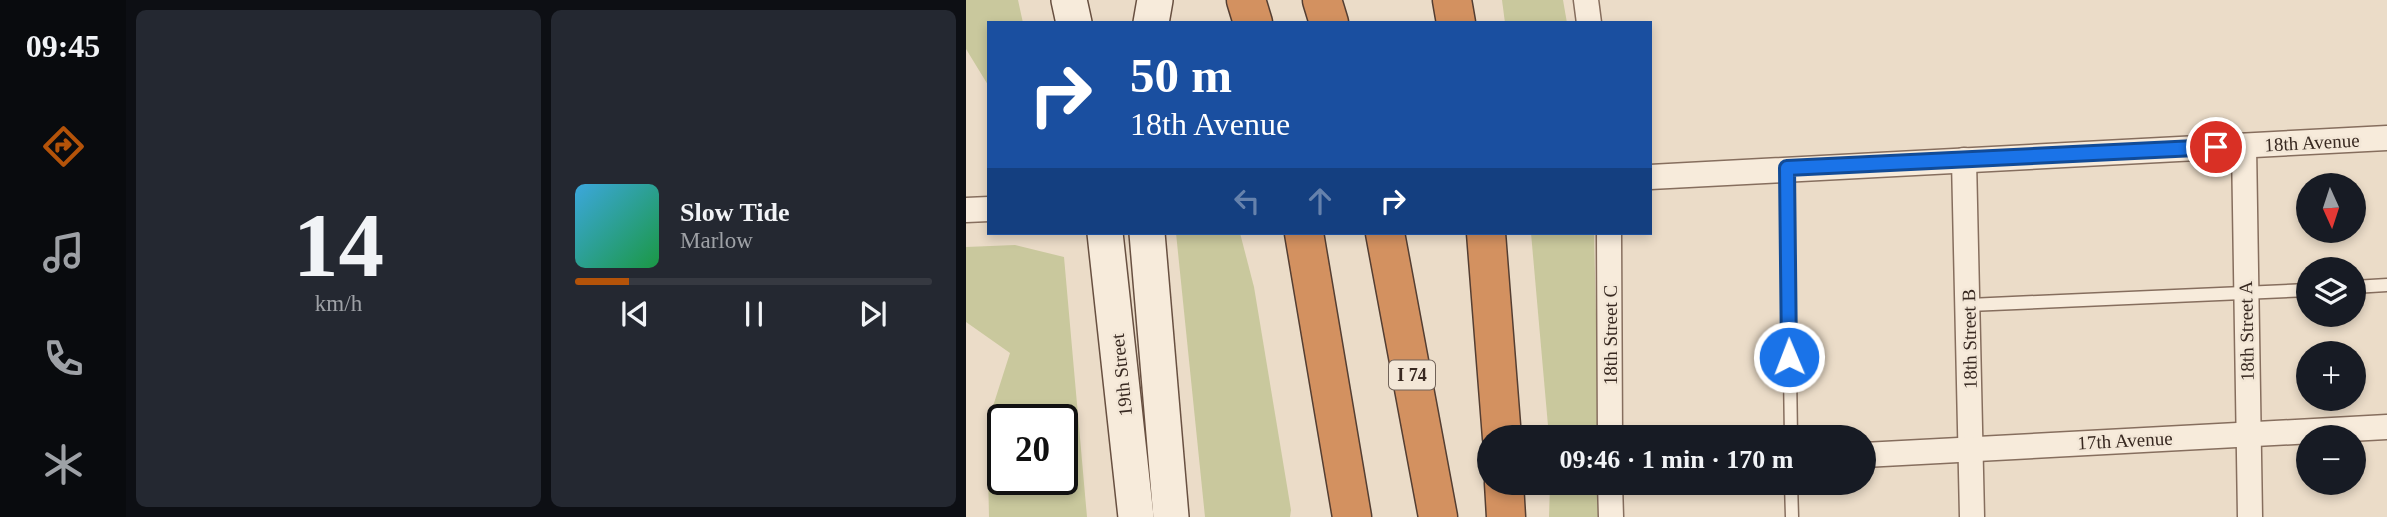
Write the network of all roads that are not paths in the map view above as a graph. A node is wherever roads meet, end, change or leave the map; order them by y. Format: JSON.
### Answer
{"nodes":[{"id":1,"x":1069,"y":0,"type":"edge"},
{"id":2,"x":1155,"y":0,"type":"edge"},
{"id":3,"x":1246,"y":0,"type":"edge"},
{"id":4,"x":1322,"y":0,"type":"edge"},
{"id":5,"x":1452,"y":0,"type":"edge"},
{"id":6,"x":1586,"y":0,"type":"edge"},
{"id":7,"x":1074,"y":21,"type":"edge"},
{"id":8,"x":1151,"y":21,"type":"edge"},
{"id":9,"x":1253,"y":21,"type":"edge"},
{"id":10,"x":1328,"y":21,"type":"edge"},
{"id":11,"x":1456,"y":21,"type":"edge"},
{"id":12,"x":1589,"y":21,"type":"edge"},
{"id":13,"x":2387,"y":138,"type":"edge"},
{"id":14,"x":2244,"y":146,"type":"junction"},
{"id":15,"x":1964,"y":160,"type":"junction"},
{"id":16,"x":1787,"y":168,"type":"junction"},
{"id":17,"x":1652,"y":177,"type":"edge"},
{"id":18,"x":987,"y":209,"type":"edge"},
{"id":19,"x":966,"y":210,"type":"edge"},
{"id":20,"x":1105,"y":235,"type":"edge"},
{"id":21,"x":1147,"y":235,"type":"edge"},
{"id":22,"x":1304,"y":235,"type":"edge"},
{"id":23,"x":1385,"y":235,"type":"edge"},
{"id":24,"x":1486,"y":235,"type":"edge"},
{"id":25,"x":1609,"y":235,"type":"edge"},
{"id":26,"x":2387,"y":285,"type":"edge"},
{"id":27,"x":2366,"y":286,"type":"edge"},
{"id":28,"x":2296,"y":291,"type":"edge"},
{"id":29,"x":2246,"y":294,"type":"junction"},
{"id":30,"x":1969,"y":305,"type":"junction"},
{"id":31,"x":1501,"y":425,"type":"edge"},
{"id":32,"x":1610,"y":425,"type":"edge"},
{"id":33,"x":1791,"y":425,"type":"edge"},
{"id":34,"x":2387,"y":427,"type":"edge"},
{"id":35,"x":2248,"y":434,"type":"junction"},
{"id":36,"x":1970,"y":448,"type":"junction"},
{"id":37,"x":1876,"y":454,"type":"edge"},
{"id":38,"x":1505,"y":495,"type":"edge"},
{"id":39,"x":1610,"y":495,"type":"edge"},
{"id":40,"x":1791,"y":495,"type":"edge"},
{"id":41,"x":1136,"y":517,"type":"edge"},
{"id":42,"x":1171,"y":517,"type":"edge"},
{"id":43,"x":1352,"y":517,"type":"edge"},
{"id":44,"x":1438,"y":517,"type":"edge"},
{"id":45,"x":1506,"y":517,"type":"edge"},
{"id":46,"x":1611,"y":517,"type":"edge"},
{"id":47,"x":1792,"y":517,"type":"edge"},
{"id":48,"x":1972,"y":517,"type":"edge"},
{"id":49,"x":2250,"y":517,"type":"edge"}],
"edges":[{"from":1,"to":7,"type":"main road"},
{"from":2,"to":8,"type":"main road"},
{"from":3,"to":9,"type":"highway"},
{"from":4,"to":10,"type":"highway"},
{"from":5,"to":11,"type":"highway"},
{"from":6,"to":12,"type":"street"},
{"from":13,"to":14,"type":"street","name":"18th Avenue"},
{"from":14,"to":15,"type":"street","name":"18th Avenue"},
{"from":14,"to":29,"type":"street","name":"18th Street A"},
{"from":15,"to":16,"type":"street","name":"18th Avenue"},
{"from":15,"to":30,"type":"street","name":"18th Street B"},
{"from":16,"to":17,"type":"street","name":"18th Avenue"},
{"from":16,"to":33,"type":"lane"},
{"from":18,"to":19,"type":"street"},
{"from":20,"to":41,"type":"main road","name":"19th Street"},
{"from":21,"to":42,"type":"main road","name":"19th Street"},
{"from":22,"to":43,"type":"highway"},
{"from":23,"to":44,"type":"highway","number":"I 74"},
{"from":24,"to":31,"type":"highway"},
{"from":25,"to":32,"type":"street","name":"18th Street C"},
{"from":26,"to":27,"type":"lane"},
{"from":28,"to":29,"type":"lane"},
{"from":29,"to":30,"type":"lane"},
{"from":29,"to":35,"type":"street","name":"18th Street A"},
{"from":30,"to":36,"type":"street","name":"18th Street B"},
{"from":34,"to":35,"type":"street","name":"17th Avenue"},
{"from":35,"to":36,"type":"street","name":"17th Avenue"},
{"from":35,"to":49,"type":"street","name":"18th Street A"},
{"from":36,"to":37,"type":"street","name":"17th Avenue"},
{"from":36,"to":48,"type":"street","name":"18th Street B"},
{"from":38,"to":45,"type":"highway"},
{"from":39,"to":46,"type":"street"},
{"from":40,"to":47,"type":"lane"}]}
